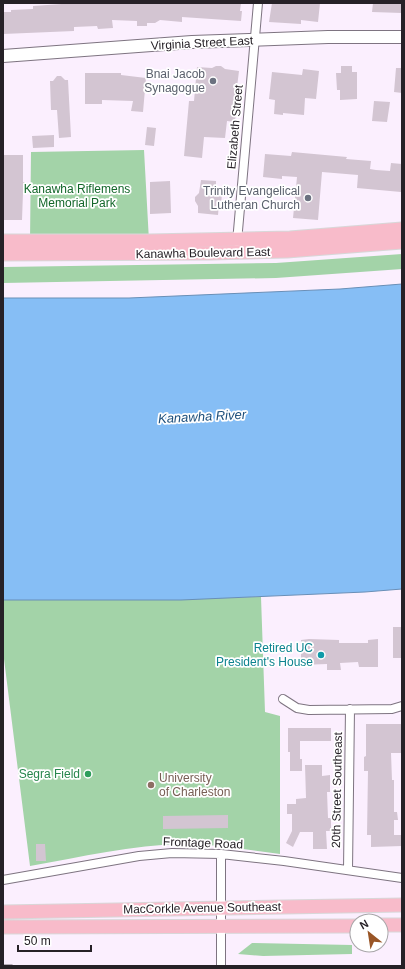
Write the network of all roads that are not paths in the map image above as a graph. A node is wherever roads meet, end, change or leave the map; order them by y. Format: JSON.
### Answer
{"nodes":[{"id":1,"x":258,"y":3,"type":"edge"},
{"id":2,"x":402,"y":36,"type":"edge"},
{"id":3,"x":255,"y":40,"type":"junction"},
{"id":4,"x":3,"y":56,"type":"edge"},
{"id":5,"x":402,"y":229,"type":"edge"},
{"id":6,"x":237,"y":239,"type":"junction"},
{"id":7,"x":3,"y":241,"type":"edge"},
{"id":8,"x":402,"y":242,"type":"edge"},
{"id":9,"x":236,"y":253,"type":"junction"},
{"id":10,"x":3,"y":254,"type":"edge"},
{"id":11,"x":283,"y":699,"type":"dead end"},
{"id":12,"x":402,"y":706,"type":"edge"},
{"id":13,"x":350,"y":709,"type":"junction"},
{"id":14,"x":221,"y":854,"type":"junction"},
{"id":15,"x":348,"y":870,"type":"junction"},
{"id":16,"x":402,"y":878,"type":"edge"},
{"id":17,"x":3,"y":880,"type":"edge"},
{"id":18,"x":402,"y":906,"type":"edge"},
{"id":19,"x":221,"y":908,"type":"junction"},
{"id":20,"x":3,"y":912,"type":"edge"},
{"id":21,"x":389,"y":925,"type":"edge"},
{"id":22,"x":402,"y":925,"type":"edge"},
{"id":23,"x":221,"y":926,"type":"junction"},
{"id":24,"x":349,"y":926,"type":"edge"},
{"id":25,"x":3,"y":927,"type":"edge"},
{"id":26,"x":221,"y":966,"type":"edge"}],
"edges":[{"from":1,"to":3,"type":"street","name":"Elizabeth Street"},
{"from":2,"to":3,"type":"main road","name":"Virginia Street East"},
{"from":3,"to":4,"type":"main road","name":"Virginia Street East"},
{"from":3,"to":6,"type":"street","name":"Elizabeth Street"},
{"from":5,"to":6,"type":"main road","name":"Kanawha Boulevard East"},
{"from":6,"to":7,"type":"main road","name":"Kanawha Boulevard East"},
{"from":6,"to":9,"type":"street","name":"Elizabeth Street"},
{"from":8,"to":9,"type":"main road","name":"Kanawha Boulevard East"},
{"from":9,"to":10,"type":"main road","name":"Kanawha Boulevard East"},
{"from":11,"to":13,"type":"street"},
{"from":12,"to":13,"type":"street"},
{"from":13,"to":15,"type":"street","name":"20th Street Southeast"},
{"from":14,"to":15,"type":"street","name":"Frontage Road"},
{"from":14,"to":17,"type":"street","name":"Frontage Road"},
{"from":14,"to":19,"type":"street"},
{"from":15,"to":16,"type":"street","name":"Frontage Road"},
{"from":18,"to":19,"type":"main road","name":"MacCorkle Avenue Southeast"},
{"from":19,"to":20,"type":"main road","name":"MacCorkle Avenue Southeast"},
{"from":19,"to":23,"type":"street"},
{"from":21,"to":22,"type":"main road"},
{"from":23,"to":24,"type":"main road","name":"MacCorkle Avenue Southeast"},
{"from":23,"to":25,"type":"main road","name":"MacCorkle Avenue Southeast"},
{"from":23,"to":26,"type":"street"}]}
